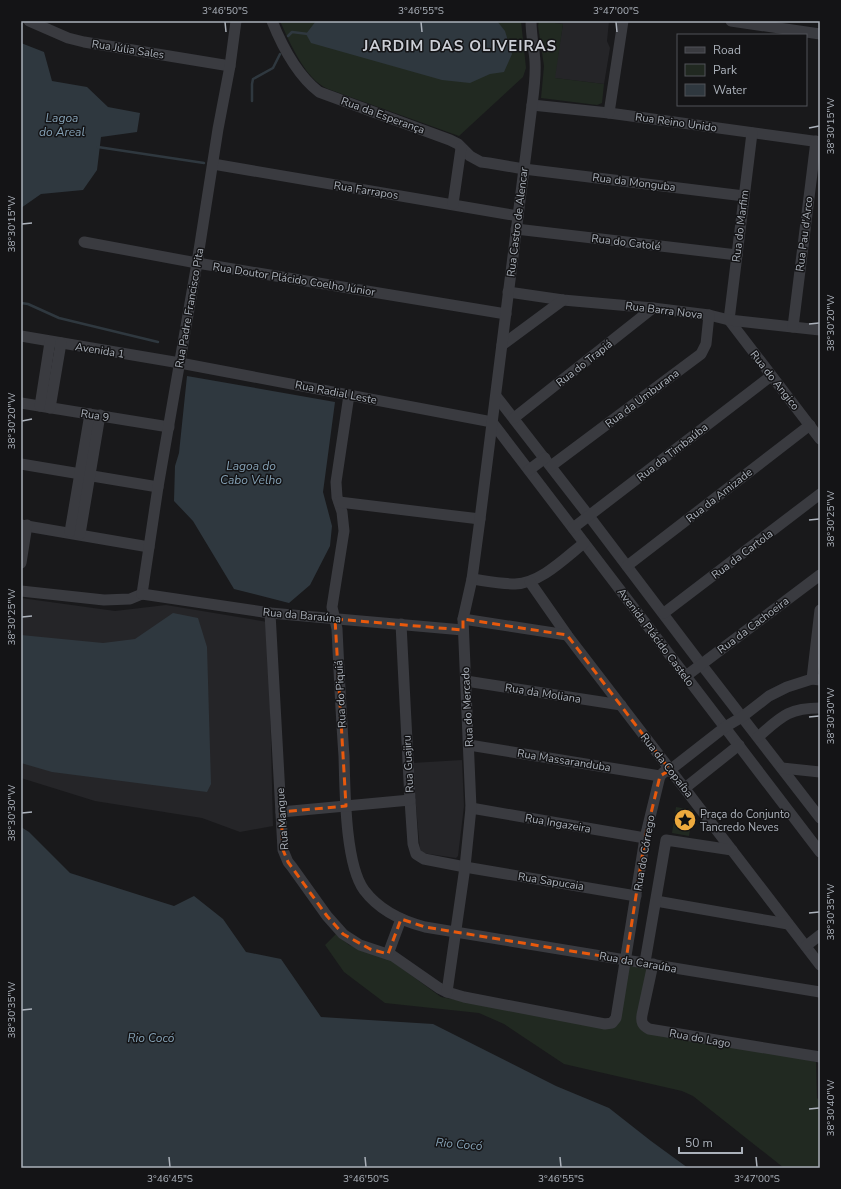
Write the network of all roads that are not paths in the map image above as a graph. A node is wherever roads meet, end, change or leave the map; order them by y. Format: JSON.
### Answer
{"nodes":[{"id":1,"x":29,"y":21,"type":"edge"},
{"id":2,"x":236,"y":21,"type":"edge"},
{"id":3,"x":272,"y":21,"type":"edge"},
{"id":4,"x":531,"y":21,"type":"edge"},
{"id":5,"x":623,"y":21,"type":"edge"},
{"id":6,"x":731,"y":21,"type":"edge"},
{"id":7,"x":820,"y":34,"type":"edge"},
{"id":8,"x":230,"y":66,"type":"junction"},
{"id":9,"x":532,"y":105,"type":"junction"},
{"id":10,"x":609,"y":113,"type":"junction"},
{"id":11,"x":752,"y":133,"type":"junction"},
{"id":12,"x":818,"y":141,"type":"edge"},
{"id":13,"x":461,"y":148,"type":"junction"},
{"id":14,"x":213,"y":164,"type":"junction"},
{"id":15,"x":524,"y":169,"type":"junction"},
{"id":16,"x":744,"y":196,"type":"junction"},
{"id":17,"x":453,"y":204,"type":"junction"},
{"id":18,"x":518,"y":216,"type":"junction"},
{"id":19,"x":516,"y":229,"type":"junction"},
{"id":20,"x":84,"y":242,"type":"dead end"},
{"id":21,"x":737,"y":255,"type":"junction"},
{"id":22,"x":197,"y":263,"type":"junction"},
{"id":23,"x":508,"y":292,"type":"junction"},
{"id":24,"x":563,"y":300,"type":"junction"},
{"id":25,"x":653,"y":308,"type":"junction"},
{"id":26,"x":506,"y":314,"type":"junction"},
{"id":27,"x":709,"y":315,"type":"junction"},
{"id":28,"x":729,"y":320,"type":"junction"},
{"id":29,"x":793,"y":327,"type":"junction"},
{"id":30,"x":820,"y":330,"type":"edge"},
{"id":31,"x":21,"y":336,"type":"edge"},
{"id":32,"x":56,"y":342,"type":"junction"},
{"id":33,"x":502,"y":345,"type":"junction"},
{"id":34,"x":180,"y":363,"type":"junction"},
{"id":35,"x":771,"y":376,"type":"junction"},
{"id":36,"x":350,"y":395,"type":"junction"},
{"id":37,"x":496,"y":396,"type":"junction"},
{"id":38,"x":21,"y":403,"type":"edge"},
{"id":39,"x":45,"y":407,"type":"junction"},
{"id":40,"x":95,"y":415,"type":"junction"},
{"id":41,"x":514,"y":418,"type":"junction"},
{"id":42,"x":492,"y":422,"type":"junction"},
{"id":43,"x":810,"y":425,"type":"junction"},
{"id":44,"x":169,"y":427,"type":"junction"},
{"id":45,"x":820,"y":439,"type":"edge"},
{"id":46,"x":548,"y":462,"type":"junction"},
{"id":47,"x":21,"y":464,"type":"edge"},
{"id":48,"x":529,"y":470,"type":"junction"},
{"id":49,"x":84,"y":475,"type":"junction"},
{"id":50,"x":158,"y":487,"type":"junction"},
{"id":51,"x":820,"y":494,"type":"edge"},
{"id":52,"x":339,"y":502,"type":"junction"},
{"id":53,"x":589,"y":516,"type":"junction"},
{"id":54,"x":480,"y":520,"type":"junction"},
{"id":55,"x":24,"y":525,"type":"edge"},
{"id":56,"x":573,"y":528,"type":"junction"},
{"id":57,"x":75,"y":533,"type":"junction"},
{"id":58,"x":584,"y":543,"type":"junction"},
{"id":59,"x":149,"y":547,"type":"junction"},
{"id":60,"x":21,"y":563,"type":"edge"},
{"id":61,"x":627,"y":566,"type":"junction"},
{"id":62,"x":820,"y":575,"type":"edge"},
{"id":63,"x":472,"y":579,"type":"junction"},
{"id":64,"x":530,"y":582,"type":"junction"},
{"id":65,"x":21,"y":591,"type":"edge"},
{"id":66,"x":142,"y":594,"type":"junction"},
{"id":67,"x":270,"y":613,"type":"junction"},
{"id":68,"x":664,"y":613,"type":"junction"},
{"id":69,"x":820,"y":615,"type":"edge"},
{"id":70,"x":335,"y":619,"type":"junction"},
{"id":71,"x":400,"y":624,"type":"junction"},
{"id":72,"x":463,"y":624,"type":"junction"},
{"id":73,"x":567,"y":635,"type":"junction"},
{"id":74,"x":701,"y":664,"type":"junction"},
{"id":75,"x":686,"y":676,"type":"junction"},
{"id":76,"x":816,"y":679,"type":"edge"},
{"id":77,"x":466,"y":681,"type":"junction"},
{"id":78,"x":621,"y":705,"type":"junction"},
{"id":79,"x":820,"y":708,"type":"edge"},
{"id":80,"x":744,"y":719,"type":"junction"},
{"id":81,"x":727,"y":730,"type":"junction"},
{"id":82,"x":756,"y":734,"type":"junction"},
{"id":83,"x":738,"y":744,"type":"junction"},
{"id":84,"x":469,"y":745,"type":"junction"},
{"id":85,"x":782,"y":768,"type":"junction"},
{"id":86,"x":820,"y":772,"type":"edge"},
{"id":87,"x":673,"y":773,"type":"junction"},
{"id":88,"x":660,"y":776,"type":"junction"},
{"id":89,"x":684,"y":786,"type":"junction"},
{"id":90,"x":410,"y":800,"type":"junction"},
{"id":91,"x":346,"y":806,"type":"junction"},
{"id":92,"x":471,"y":808,"type":"junction"},
{"id":93,"x":281,"y":812,"type":"junction"},
{"id":94,"x":820,"y":818,"type":"edge"},
{"id":95,"x":645,"y":838,"type":"junction"},
{"id":96,"x":732,"y":850,"type":"junction"},
{"id":97,"x":820,"y":852,"type":"edge"},
{"id":98,"x":465,"y":867,"type":"junction"},
{"id":99,"x":636,"y":896,"type":"junction"},
{"id":100,"x":656,"y":901,"type":"junction"},
{"id":101,"x":401,"y":919,"type":"junction"},
{"id":102,"x":788,"y":924,"type":"junction"},
{"id":103,"x":456,"y":931,"type":"junction"},
{"id":104,"x":820,"y":935,"type":"edge"},
{"id":105,"x":806,"y":946,"type":"junction"},
{"id":106,"x":388,"y":954,"type":"junction"},
{"id":107,"x":628,"y":960,"type":"junction"},
{"id":108,"x":647,"y":963,"type":"junction"},
{"id":109,"x":820,"y":965,"type":"edge"},
{"id":110,"x":447,"y":992,"type":"junction"},
{"id":111,"x":820,"y":992,"type":"edge"},
{"id":112,"x":820,"y":1057,"type":"edge"}],
"edges":[{"from":1,"to":8,"type":"street","name":"Rua Júlia Sales"},
{"from":2,"to":8,"type":"street","name":"Rua Padre Francisco Pita"},
{"from":3,"to":13,"type":"street","name":"Rua da Esperança"},
{"from":4,"to":9,"type":"street","name":"Rua Castro de Alencar"},
{"from":5,"to":10,"type":"street"},
{"from":6,"to":7,"type":"street"},
{"from":8,"to":14,"type":"street","name":"Rua Padre Francisco Pita"},
{"from":9,"to":10,"type":"street","name":"Rua Reino Unido"},
{"from":9,"to":15,"type":"street","name":"Rua Castro de Alencar"},
{"from":10,"to":11,"type":"street","name":"Rua Reino Unido"},
{"from":11,"to":12,"type":"street","name":"Rua Reino Unido"},
{"from":11,"to":16,"type":"street","name":"Rua do Marfim"},
{"from":12,"to":29,"type":"street","name":"Rua Pau d'Arco"},
{"from":13,"to":15,"type":"street","name":"Rua da Esperança"},
{"from":13,"to":17,"type":"street"},
{"from":14,"to":17,"type":"street","name":"Rua Farrapos"},
{"from":14,"to":22,"type":"street","name":"Rua Padre Francisco Pita"},
{"from":15,"to":16,"type":"street","name":"Rua da Monguba"},
{"from":15,"to":18,"type":"street","name":"Rua Castro de Alencar"},
{"from":16,"to":21,"type":"street","name":"Rua do Marfim"},
{"from":17,"to":18,"type":"street","name":"Rua Farrapos"},
{"from":18,"to":19,"type":"street","name":"Rua Castro de Alencar"},
{"from":19,"to":21,"type":"street","name":"Rua do Catolé"},
{"from":19,"to":23,"type":"street","name":"Rua Castro de Alencar"},
{"from":20,"to":22,"type":"street","name":"Rua Doutor Plácido Coelho Júnior"},
{"from":21,"to":28,"type":"street","name":"Rua do Marfim"},
{"from":22,"to":26,"type":"street","name":"Rua Doutor Plácido Coelho Júnior"},
{"from":22,"to":34,"type":"street","name":"Rua Padre Francisco Pita"},
{"from":23,"to":24,"type":"street","name":"Rua Barra Nova"},
{"from":23,"to":26,"type":"street","name":"Rua Castro de Alencar"},
{"from":24,"to":25,"type":"street","name":"Rua Barra Nova"},
{"from":24,"to":33,"type":"street"},
{"from":25,"to":27,"type":"street","name":"Rua Barra Nova"},
{"from":25,"to":41,"type":"street","name":"Rua do Trapiá"},
{"from":26,"to":33,"type":"street","name":"Rua Castro de Alencar"},
{"from":27,"to":28,"type":"street","name":"Rua Barra Nova"},
{"from":27,"to":46,"type":"street","name":"Rua da Umburana"},
{"from":28,"to":29,"type":"street","name":"Rua Barra Nova"},
{"from":28,"to":35,"type":"street","name":"Rua do Angico"},
{"from":29,"to":30,"type":"street","name":"Rua Barra Nova"},
{"from":31,"to":32,"type":"street","name":"Avenida 1"},
{"from":32,"to":34,"type":"street","name":"Avenida 1"},
{"from":32,"to":39,"type":"street"},
{"from":33,"to":37,"type":"street","name":"Rua Castro de Alencar"},
{"from":34,"to":36,"type":"street","name":"Rua Radial Leste"},
{"from":34,"to":44,"type":"street","name":"Rua Padre Francisco Pita"},
{"from":35,"to":43,"type":"street","name":"Rua do Angico"},
{"from":35,"to":53,"type":"street","name":"Rua da Timbaúba"},
{"from":36,"to":42,"type":"street","name":"Rua Radial Leste"},
{"from":36,"to":52,"type":"street","name":"Rua do Piquiá"},
{"from":37,"to":41,"type":"street","name":"Avenida Plácido Castelo"},
{"from":37,"to":42,"type":"street","name":"Rua Castro de Alencar"},
{"from":38,"to":39,"type":"street","name":"Rua 9"},
{"from":39,"to":40,"type":"street","name":"Rua 9"},
{"from":40,"to":44,"type":"street","name":"Rua 9"},
{"from":40,"to":49,"type":"street"},
{"from":41,"to":46,"type":"street","name":"Avenida Plácido Castelo"},
{"from":42,"to":48,"type":"street","name":"Avenida Plácido Castelo"},
{"from":42,"to":54,"type":"street","name":"Rua do Mercado"},
{"from":43,"to":45,"type":"street","name":"Rua do Angico"},
{"from":43,"to":61,"type":"street","name":"Rua da Amizade"},
{"from":44,"to":50,"type":"street","name":"Rua Padre Francisco Pita"},
{"from":46,"to":48,"type":"street","name":"Rua da Umburana"},
{"from":46,"to":53,"type":"street","name":"Avenida Plácido Castelo"},
{"from":47,"to":49,"type":"street"},
{"from":48,"to":56,"type":"street","name":"Avenida Plácido Castelo"},
{"from":49,"to":50,"type":"street"},
{"from":49,"to":57,"type":"street"},
{"from":50,"to":59,"type":"street","name":"Rua Padre Francisco Pita"},
{"from":51,"to":68,"type":"street","name":"Rua da Cartola"},
{"from":52,"to":54,"type":"street"},
{"from":52,"to":70,"type":"street","name":"Rua do Piquiá"},
{"from":53,"to":56,"type":"street","name":"Rua da Timbaúba"},
{"from":53,"to":61,"type":"street","name":"Avenida Plácido Castelo"},
{"from":54,"to":63,"type":"street","name":"Rua do Mercado"},
{"from":55,"to":57,"type":"street"},
{"from":55,"to":60,"type":"street"},
{"from":56,"to":58,"type":"street","name":"Avenida Plácido Castelo"},
{"from":57,"to":59,"type":"street"},
{"from":58,"to":64,"type":"street"},
{"from":58,"to":75,"type":"street","name":"Avenida Plácido Castelo"},
{"from":59,"to":66,"type":"street","name":"Rua Padre Francisco Pita"},
{"from":61,"to":68,"type":"street","name":"Avenida Plácido Castelo"},
{"from":62,"to":74,"type":"street","name":"Rua da Cachoeira"},
{"from":63,"to":64,"type":"street"},
{"from":63,"to":72,"type":"street","name":"Rua do Mercado"},
{"from":64,"to":73,"type":"street","name":"Rua da Copaíba"},
{"from":65,"to":66,"type":"street"},
{"from":66,"to":67,"type":"street","name":"Rua da Baraúna"},
{"from":67,"to":70,"type":"street","name":"Rua da Baraúna"},
{"from":67,"to":93,"type":"street","name":"Rua Mangue"},
{"from":68,"to":74,"type":"street","name":"Avenida Plácido Castelo"},
{"from":69,"to":76,"type":"street"},
{"from":70,"to":71,"type":"street","name":"Rua da Baraúna"},
{"from":70,"to":91,"type":"street","name":"Rua do Piquiá"},
{"from":71,"to":72,"type":"street","name":"Rua da Baraúna"},
{"from":71,"to":90,"type":"street","name":"Rua Guajiru"},
{"from":72,"to":73,"type":"street","name":"Rua da Baraúna"},
{"from":72,"to":77,"type":"street","name":"Rua do Mercado"},
{"from":73,"to":78,"type":"street","name":"Rua da Copaíba"},
{"from":74,"to":75,"type":"street","name":"Rua da Cachoeira"},
{"from":74,"to":80,"type":"street","name":"Avenida Plácido Castelo"},
{"from":75,"to":81,"type":"street","name":"Avenida Plácido Castelo"},
{"from":76,"to":80,"type":"street"},
{"from":77,"to":78,"type":"street","name":"Rua da Moliana"},
{"from":77,"to":84,"type":"street","name":"Rua do Mercado"},
{"from":78,"to":87,"type":"street","name":"Rua da Copaíba"},
{"from":79,"to":82,"type":"street"},
{"from":80,"to":81,"type":"street"},
{"from":80,"to":82,"type":"street","name":"Avenida Plácido Castelo"},
{"from":81,"to":83,"type":"street","name":"Avenida Plácido Castelo"},
{"from":81,"to":87,"type":"street"},
{"from":82,"to":85,"type":"street","name":"Avenida Plácido Castelo"},
{"from":83,"to":89,"type":"street"},
{"from":83,"to":97,"type":"street","name":"Avenida Plácido Castelo"},
{"from":84,"to":88,"type":"street","name":"Rua Massaranduba"},
{"from":84,"to":92,"type":"street","name":"Rua do Mercado"},
{"from":85,"to":86,"type":"street"},
{"from":85,"to":94,"type":"street","name":"Avenida Plácido Castelo"},
{"from":87,"to":88,"type":"street"},
{"from":87,"to":89,"type":"street","name":"Rua da Copaíba"},
{"from":88,"to":95,"type":"street","name":"Rua do Córrego"},
{"from":89,"to":96,"type":"street","name":"Rua da Copaíba"},
{"from":90,"to":91,"type":"street"},
{"from":90,"to":98,"type":"street","name":"Rua Guajiru"},
{"from":91,"to":93,"type":"street"},
{"from":91,"to":101,"type":"street","name":"Rua do Piquiá"},
{"from":92,"to":95,"type":"street","name":"Rua Ingazeira"},
{"from":92,"to":98,"type":"street","name":"Rua do Mercado"},
{"from":93,"to":106,"type":"street","name":"Rua Mangue"},
{"from":95,"to":99,"type":"street","name":"Rua do Córrego"},
{"from":96,"to":100,"type":"street","name":"Rua do Córrego"},
{"from":96,"to":102,"type":"street","name":"Rua da Copaíba"},
{"from":98,"to":99,"type":"street","name":"Rua Sapucaia"},
{"from":98,"to":103,"type":"street","name":"Rua do Mercado"},
{"from":99,"to":107,"type":"street","name":"Rua do Córrego"},
{"from":100,"to":102,"type":"street"},
{"from":100,"to":108,"type":"street","name":"Rua do Córrego"},
{"from":101,"to":103,"type":"street","name":"Rua do Piquiá"},
{"from":101,"to":106,"type":"street"},
{"from":102,"to":105,"type":"street","name":"Rua da Copaíba"},
{"from":103,"to":107,"type":"street","name":"Rua da Caraúba"},
{"from":103,"to":110,"type":"street","name":"Rua do Mercado"},
{"from":104,"to":105,"type":"street"},
{"from":105,"to":109,"type":"street","name":"Rua da Copaíba"},
{"from":106,"to":110,"type":"street","name":"Rua Mangue"},
{"from":107,"to":108,"type":"street","name":"Rua da Caraúba"},
{"from":107,"to":110,"type":"street","name":"Rua do Córrego"},
{"from":108,"to":111,"type":"street","name":"Rua da Caraúba"},
{"from":108,"to":112,"type":"street","name":"Rua do Lago"}]}
